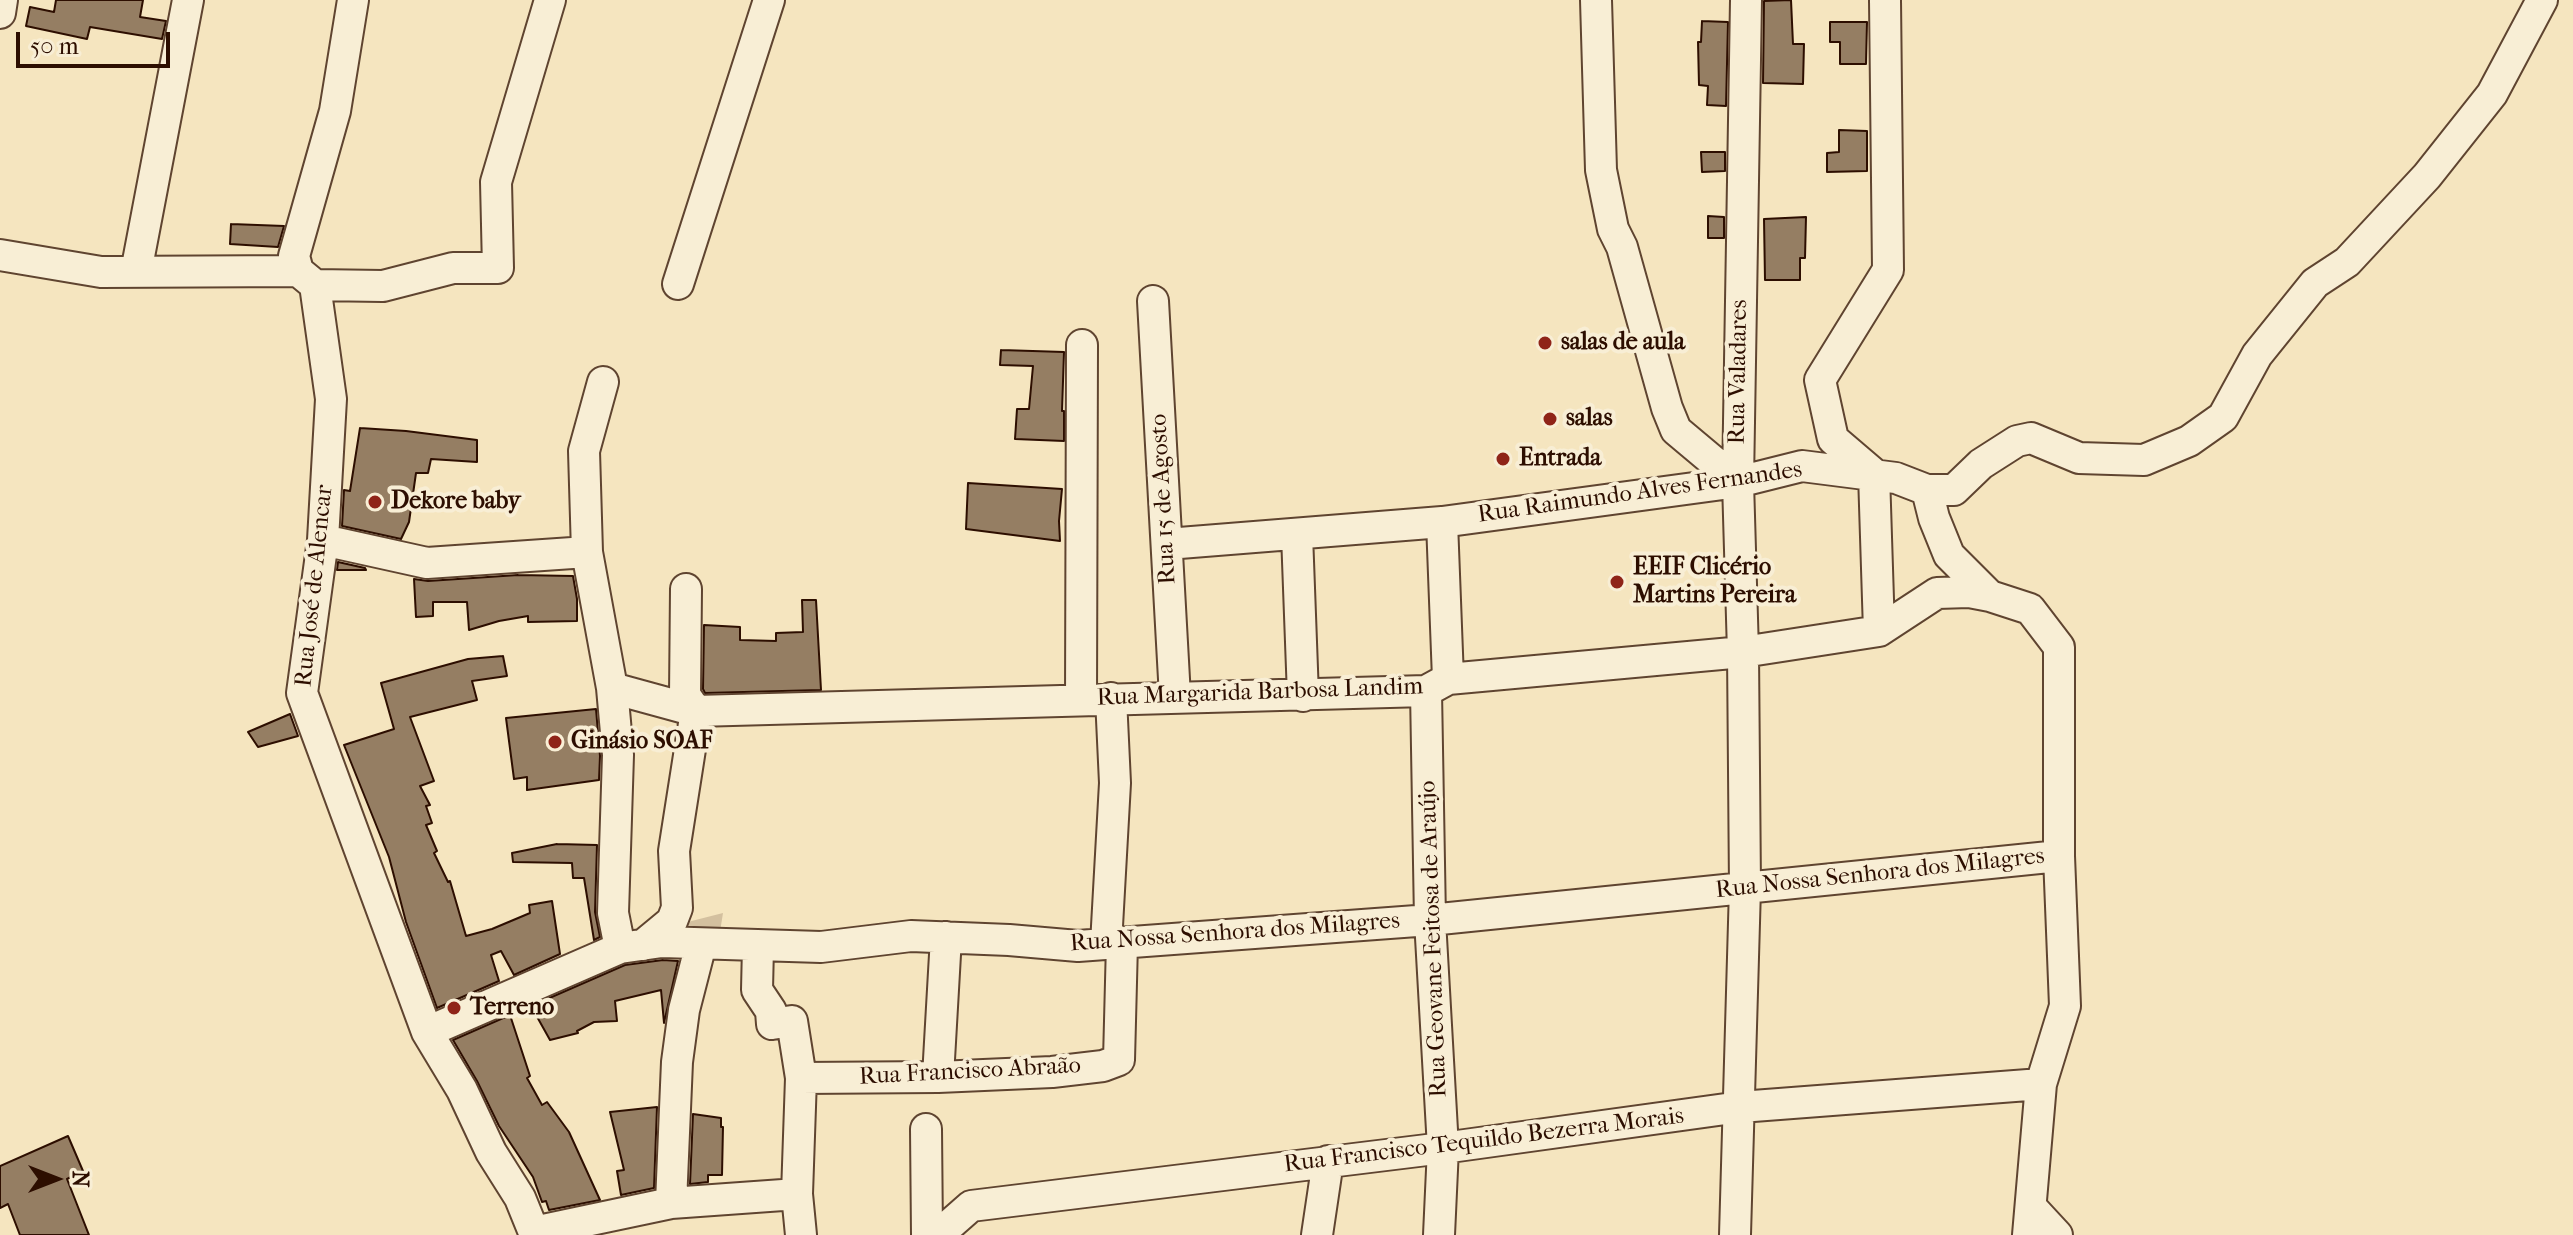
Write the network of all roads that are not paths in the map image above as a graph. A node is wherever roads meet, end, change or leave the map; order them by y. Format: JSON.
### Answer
{"nodes":[{"id":1,"x":2,"y":0,"type":"edge"},
{"id":2,"x":188,"y":0,"type":"edge"},
{"id":3,"x":353,"y":0,"type":"edge"},
{"id":4,"x":550,"y":0,"type":"edge"},
{"id":5,"x":769,"y":0,"type":"edge"},
{"id":6,"x":1596,"y":0,"type":"edge"},
{"id":7,"x":1746,"y":0,"type":"edge"},
{"id":8,"x":1885,"y":0,"type":"edge"},
{"id":9,"x":2542,"y":0,"type":"edge"},
{"id":10,"x":0,"y":13,"type":"edge"},
{"id":11,"x":0,"y":237,"type":"edge"},
{"id":12,"x":0,"y":255,"type":"edge"},
{"id":13,"x":138,"y":264,"type":"junction"},
{"id":14,"x":302,"y":270,"type":"junction"},
{"id":15,"x":678,"y":284,"type":"dead end"},
{"id":16,"x":1153,"y":301,"type":"dead end"},
{"id":17,"x":1082,"y":345,"type":"dead end"},
{"id":18,"x":603,"y":382,"type":"dead end"},
{"id":19,"x":1874,"y":474,"type":"junction"},
{"id":20,"x":1738,"y":482,"type":"junction"},
{"id":21,"x":1927,"y":490,"type":"junction"},
{"id":22,"x":1442,"y":522,"type":"junction"},
{"id":23,"x":1297,"y":534,"type":"junction"},
{"id":24,"x":323,"y":540,"type":"junction"},
{"id":25,"x":1167,"y":544,"type":"junction"},
{"id":26,"x":587,"y":552,"type":"junction"},
{"id":27,"x":686,"y":589,"type":"dead end"},
{"id":28,"x":1990,"y":596,"type":"junction"},
{"id":29,"x":1879,"y":631,"type":"junction"},
{"id":30,"x":1743,"y":652,"type":"junction"},
{"id":31,"x":1437,"y":685,"type":"junction"},
{"id":32,"x":612,"y":688,"type":"junction"},
{"id":33,"x":1303,"y":696,"type":"junction"},
{"id":34,"x":1175,"y":697,"type":"junction"},
{"id":35,"x":1111,"y":698,"type":"junction"},
{"id":36,"x":1081,"y":700,"type":"junction"},
{"id":37,"x":696,"y":711,"type":"junction"},
{"id":38,"x":2059,"y":856,"type":"junction"},
{"id":39,"x":1745,"y":888,"type":"junction"},
{"id":40,"x":1430,"y":920,"type":"junction"},
{"id":41,"x":946,"y":937,"type":"junction"},
{"id":42,"x":1114,"y":943,"type":"junction"},
{"id":43,"x":701,"y":944,"type":"junction"},
{"id":44,"x":631,"y":946,"type":"junction"},
{"id":45,"x":758,"y":946,"type":"junction"},
{"id":46,"x":427,"y":1032,"type":"junction"},
{"id":47,"x":938,"y":1077,"type":"junction"},
{"id":48,"x":801,"y":1078,"type":"junction"},
{"id":49,"x":2041,"y":1084,"type":"junction"},
{"id":50,"x":1740,"y":1107,"type":"junction"},
{"id":51,"x":926,"y":1129,"type":"dead end"},
{"id":52,"x":1443,"y":1148,"type":"junction"},
{"id":53,"x":1328,"y":1161,"type":"junction"},
{"id":54,"x":797,"y":1194,"type":"junction"},
{"id":55,"x":671,"y":1203,"type":"junction"},
{"id":56,"x":2030,"y":1222,"type":"edge"},
{"id":57,"x":535,"y":1233,"type":"edge"},
{"id":58,"x":801,"y":1235,"type":"edge"},
{"id":59,"x":927,"y":1235,"type":"edge"},
{"id":60,"x":938,"y":1235,"type":"edge"},
{"id":61,"x":1317,"y":1235,"type":"edge"},
{"id":62,"x":1439,"y":1235,"type":"edge"},
{"id":63,"x":1735,"y":1235,"type":"edge"},
{"id":64,"x":2057,"y":1235,"type":"edge"}],
"edges":[{"from":1,"to":10,"type":"street"},
{"from":2,"to":13,"type":"street"},
{"from":3,"to":14,"type":"street","name":"Rua José de Alencar"},
{"from":4,"to":14,"type":"street"},
{"from":5,"to":15,"type":"street"},
{"from":6,"to":20,"type":"street"},
{"from":7,"to":20,"type":"street","name":"Rua Valadares"},
{"from":8,"to":19,"type":"street"},
{"from":9,"to":21,"type":"street"},
{"from":11,"to":13,"type":"street"},
{"from":12,"to":13,"type":"street"},
{"from":13,"to":14,"type":"street"},
{"from":14,"to":24,"type":"street","name":"Rua José de Alencar"},
{"from":16,"to":25,"type":"street","name":"Rua 15 de Agosto"},
{"from":17,"to":36,"type":"street"},
{"from":18,"to":26,"type":"street"},
{"from":19,"to":20,"type":"street","name":"Rua Raimundo Alves Fernandes"},
{"from":19,"to":21,"type":"street","name":"Rua Raimundo Alves Fernandes"},
{"from":19,"to":29,"type":"street"},
{"from":20,"to":22,"type":"street","name":"Rua Raimundo Alves Fernandes"},
{"from":20,"to":30,"type":"street","name":"Rua Valadares"},
{"from":21,"to":28,"type":"street"},
{"from":22,"to":23,"type":"street","name":"Rua Raimundo Alves Fernandes"},
{"from":22,"to":31,"type":"street","name":"Rua Geovane Feitosa de Araújo"},
{"from":23,"to":25,"type":"street","name":"Rua Raimundo Alves Fernandes"},
{"from":23,"to":33,"type":"street"},
{"from":24,"to":26,"type":"street"},
{"from":24,"to":46,"type":"street","name":"Rua José de Alencar"},
{"from":25,"to":34,"type":"street","name":"Rua 15 de Agosto"},
{"from":26,"to":32,"type":"street"},
{"from":27,"to":37,"type":"street"},
{"from":28,"to":29,"type":"street","name":"Rua Margarida Barbosa Landim"},
{"from":28,"to":38,"type":"street"},
{"from":29,"to":30,"type":"street","name":"Rua Margarida Barbosa Landim"},
{"from":30,"to":31,"type":"street","name":"Rua Margarida Barbosa Landim"},
{"from":30,"to":39,"type":"street","name":"Rua Valadares"},
{"from":31,"to":33,"type":"street","name":"Rua Margarida Barbosa Landim"},
{"from":31,"to":40,"type":"street","name":"Rua Geovane Feitosa de Araújo"},
{"from":32,"to":37,"type":"street","name":"Rua Margarida Barbosa Landim"},
{"from":32,"to":44,"type":"street"},
{"from":33,"to":34,"type":"street","name":"Rua Margarida Barbosa Landim"},
{"from":34,"to":35,"type":"street","name":"Rua Margarida Barbosa Landim"},
{"from":35,"to":36,"type":"street","name":"Rua Margarida Barbosa Landim"},
{"from":35,"to":42,"type":"street"},
{"from":36,"to":37,"type":"street","name":"Rua Margarida Barbosa Landim"},
{"from":37,"to":44,"type":"street"},
{"from":38,"to":39,"type":"street","name":"Rua Nossa Senhora dos Milagres"},
{"from":38,"to":49,"type":"street"},
{"from":39,"to":40,"type":"street","name":"Rua Nossa Senhora dos Milagres"},
{"from":39,"to":50,"type":"street","name":"Rua Valadares"},
{"from":40,"to":42,"type":"street","name":"Rua Nossa Senhora dos Milagres"},
{"from":40,"to":52,"type":"street","name":"Rua Geovane Feitosa de Araújo"},
{"from":41,"to":42,"type":"street","name":"Rua Nossa Senhora dos Milagres"},
{"from":41,"to":45,"type":"street","name":"Rua Nossa Senhora dos Milagres"},
{"from":41,"to":47,"type":"street"},
{"from":42,"to":47,"type":"street","name":"Rua Francisco Abraão"},
{"from":43,"to":44,"type":"street","name":"Rua Nossa Senhora dos Milagres"},
{"from":43,"to":45,"type":"street","name":"Rua Nossa Senhora dos Milagres"},
{"from":43,"to":55,"type":"street"},
{"from":44,"to":46,"type":"street","name":"Rua Nossa Senhora dos Milagres"},
{"from":45,"to":48,"type":"street"},
{"from":46,"to":57,"type":"street","name":"Rua José de Alencar"},
{"from":47,"to":48,"type":"street","name":"Rua Francisco Abraão"},
{"from":48,"to":54,"type":"street"},
{"from":49,"to":50,"type":"street","name":"Rua Francisco Tequildo Bezerra Morais"},
{"from":49,"to":56,"type":"street"},
{"from":50,"to":52,"type":"street","name":"Rua Francisco Tequildo Bezerra Morais"},
{"from":50,"to":63,"type":"street","name":"Rua Valadares"},
{"from":51,"to":59,"type":"street"},
{"from":52,"to":53,"type":"street","name":"Rua Francisco Tequildo Bezerra Morais"},
{"from":52,"to":62,"type":"street","name":"Rua Geovane Feitosa de Araújo"},
{"from":53,"to":60,"type":"street","name":"Rua Francisco Tequildo Bezerra Morais"},
{"from":53,"to":61,"type":"street"},
{"from":54,"to":55,"type":"street"},
{"from":54,"to":58,"type":"street"},
{"from":55,"to":57,"type":"street"},
{"from":56,"to":64,"type":"street"}]}
